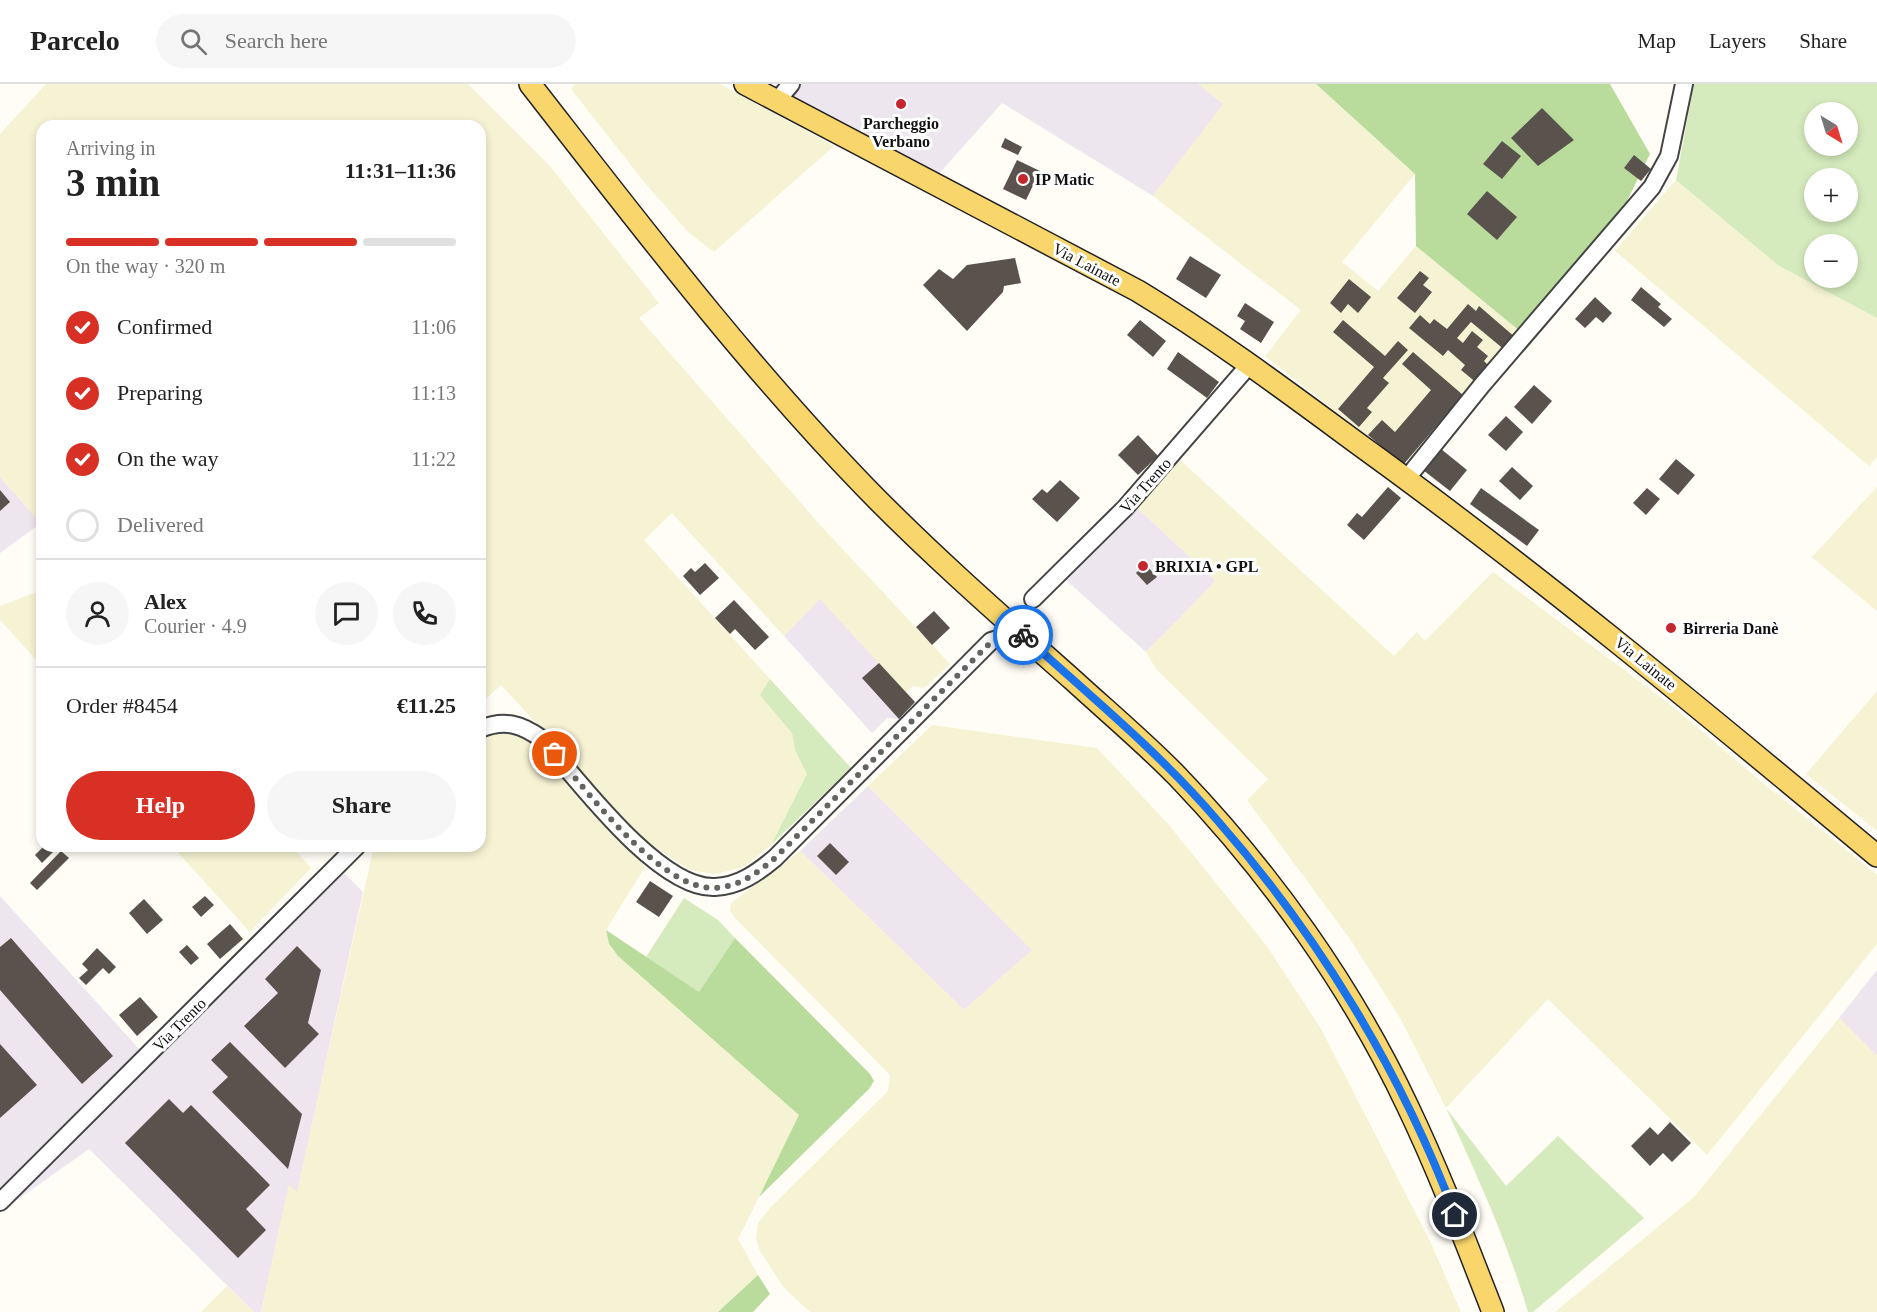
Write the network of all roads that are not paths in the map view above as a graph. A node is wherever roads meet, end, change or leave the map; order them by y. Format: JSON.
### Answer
{"nodes":[{"id":1,"x":530,"y":84,"type":"edge"},
{"id":2,"x":745,"y":84,"type":"edge"},
{"id":3,"x":791,"y":84,"type":"edge"},
{"id":4,"x":1684,"y":84,"type":"edge"},
{"id":5,"x":776,"y":102,"type":"junction"},
{"id":6,"x":1250,"y":364,"type":"junction"},
{"id":7,"x":1407,"y":478,"type":"junction"},
{"id":8,"x":1033,"y":599,"type":"dead end"},
{"id":9,"x":998,"y":613,"type":"junction"},
{"id":10,"x":1019,"y":632,"type":"junction"},
{"id":11,"x":992,"y":641,"type":"junction"},
{"id":12,"x":486,"y":727,"type":"edge"},
{"id":13,"x":351,"y":852,"type":"edge"},
{"id":14,"x":1877,"y":856,"type":"edge"},
{"id":15,"x":0,"y":1202,"type":"edge"},
{"id":16,"x":1492,"y":1312,"type":"edge"}],
"edges":[{"from":1,"to":9,"type":"main road"},
{"from":2,"to":5,"type":"main road","name":"Via Lainate"},
{"from":3,"to":5,"type":"street"},
{"from":4,"to":7,"type":"street"},
{"from":5,"to":6,"type":"main road","name":"Via Lainate"},
{"from":6,"to":7,"type":"main road","name":"Via Lainate"},
{"from":6,"to":8,"type":"street","name":"Via Trento"},
{"from":7,"to":14,"type":"main road","name":"Via Lainate"},
{"from":9,"to":10,"type":"main road"},
{"from":9,"to":11,"type":"street"},
{"from":10,"to":11,"type":"street"},
{"from":10,"to":16,"type":"main road"},
{"from":11,"to":12,"type":"street"},
{"from":13,"to":15,"type":"street","name":"Via Trento"}]}
